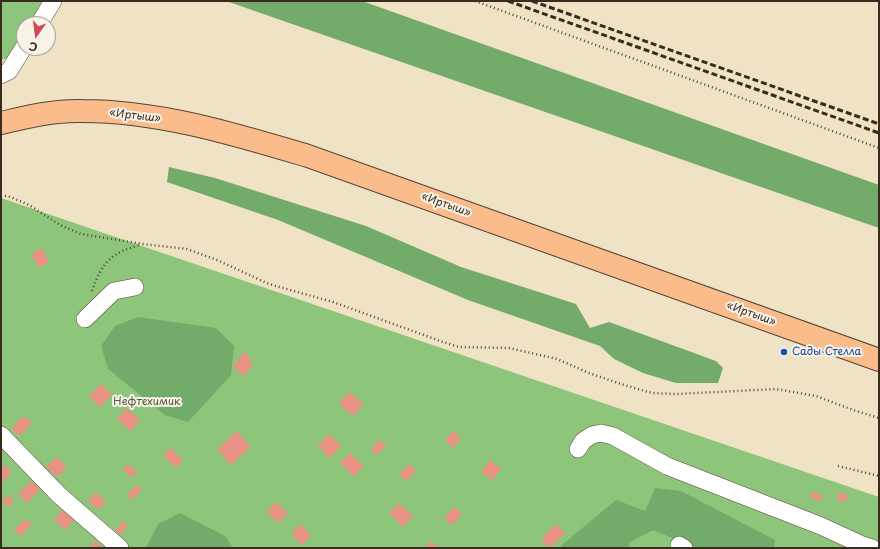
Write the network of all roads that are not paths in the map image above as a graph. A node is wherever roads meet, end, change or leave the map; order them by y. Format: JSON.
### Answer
{"nodes":[{"id":1,"x":53,"y":1,"type":"edge"},
{"id":2,"x":43,"y":16,"type":"edge"},
{"id":3,"x":18,"y":56,"type":"edge"},
{"id":4,"x":1,"y":74,"type":"edge"},
{"id":5,"x":1,"y":123,"type":"edge"},
{"id":6,"x":135,"y":287,"type":"dead end"},
{"id":7,"x":85,"y":319,"type":"dead end"},
{"id":8,"x":879,"y":360,"type":"edge"},
{"id":9,"x":1,"y":435,"type":"edge"},
{"id":10,"x":578,"y":449,"type":"dead end"},
{"id":11,"x":120,"y":548,"type":"edge"},
{"id":12,"x":872,"y":548,"type":"edge"}],
"edges":[{"from":1,"to":2,"type":"street"},
{"from":3,"to":4,"type":"street"},
{"from":5,"to":8,"type":"main road","name":"«Иртыш»"},
{"from":6,"to":7,"type":"street"},
{"from":9,"to":11,"type":"street"},
{"from":10,"to":12,"type":"street"}]}
